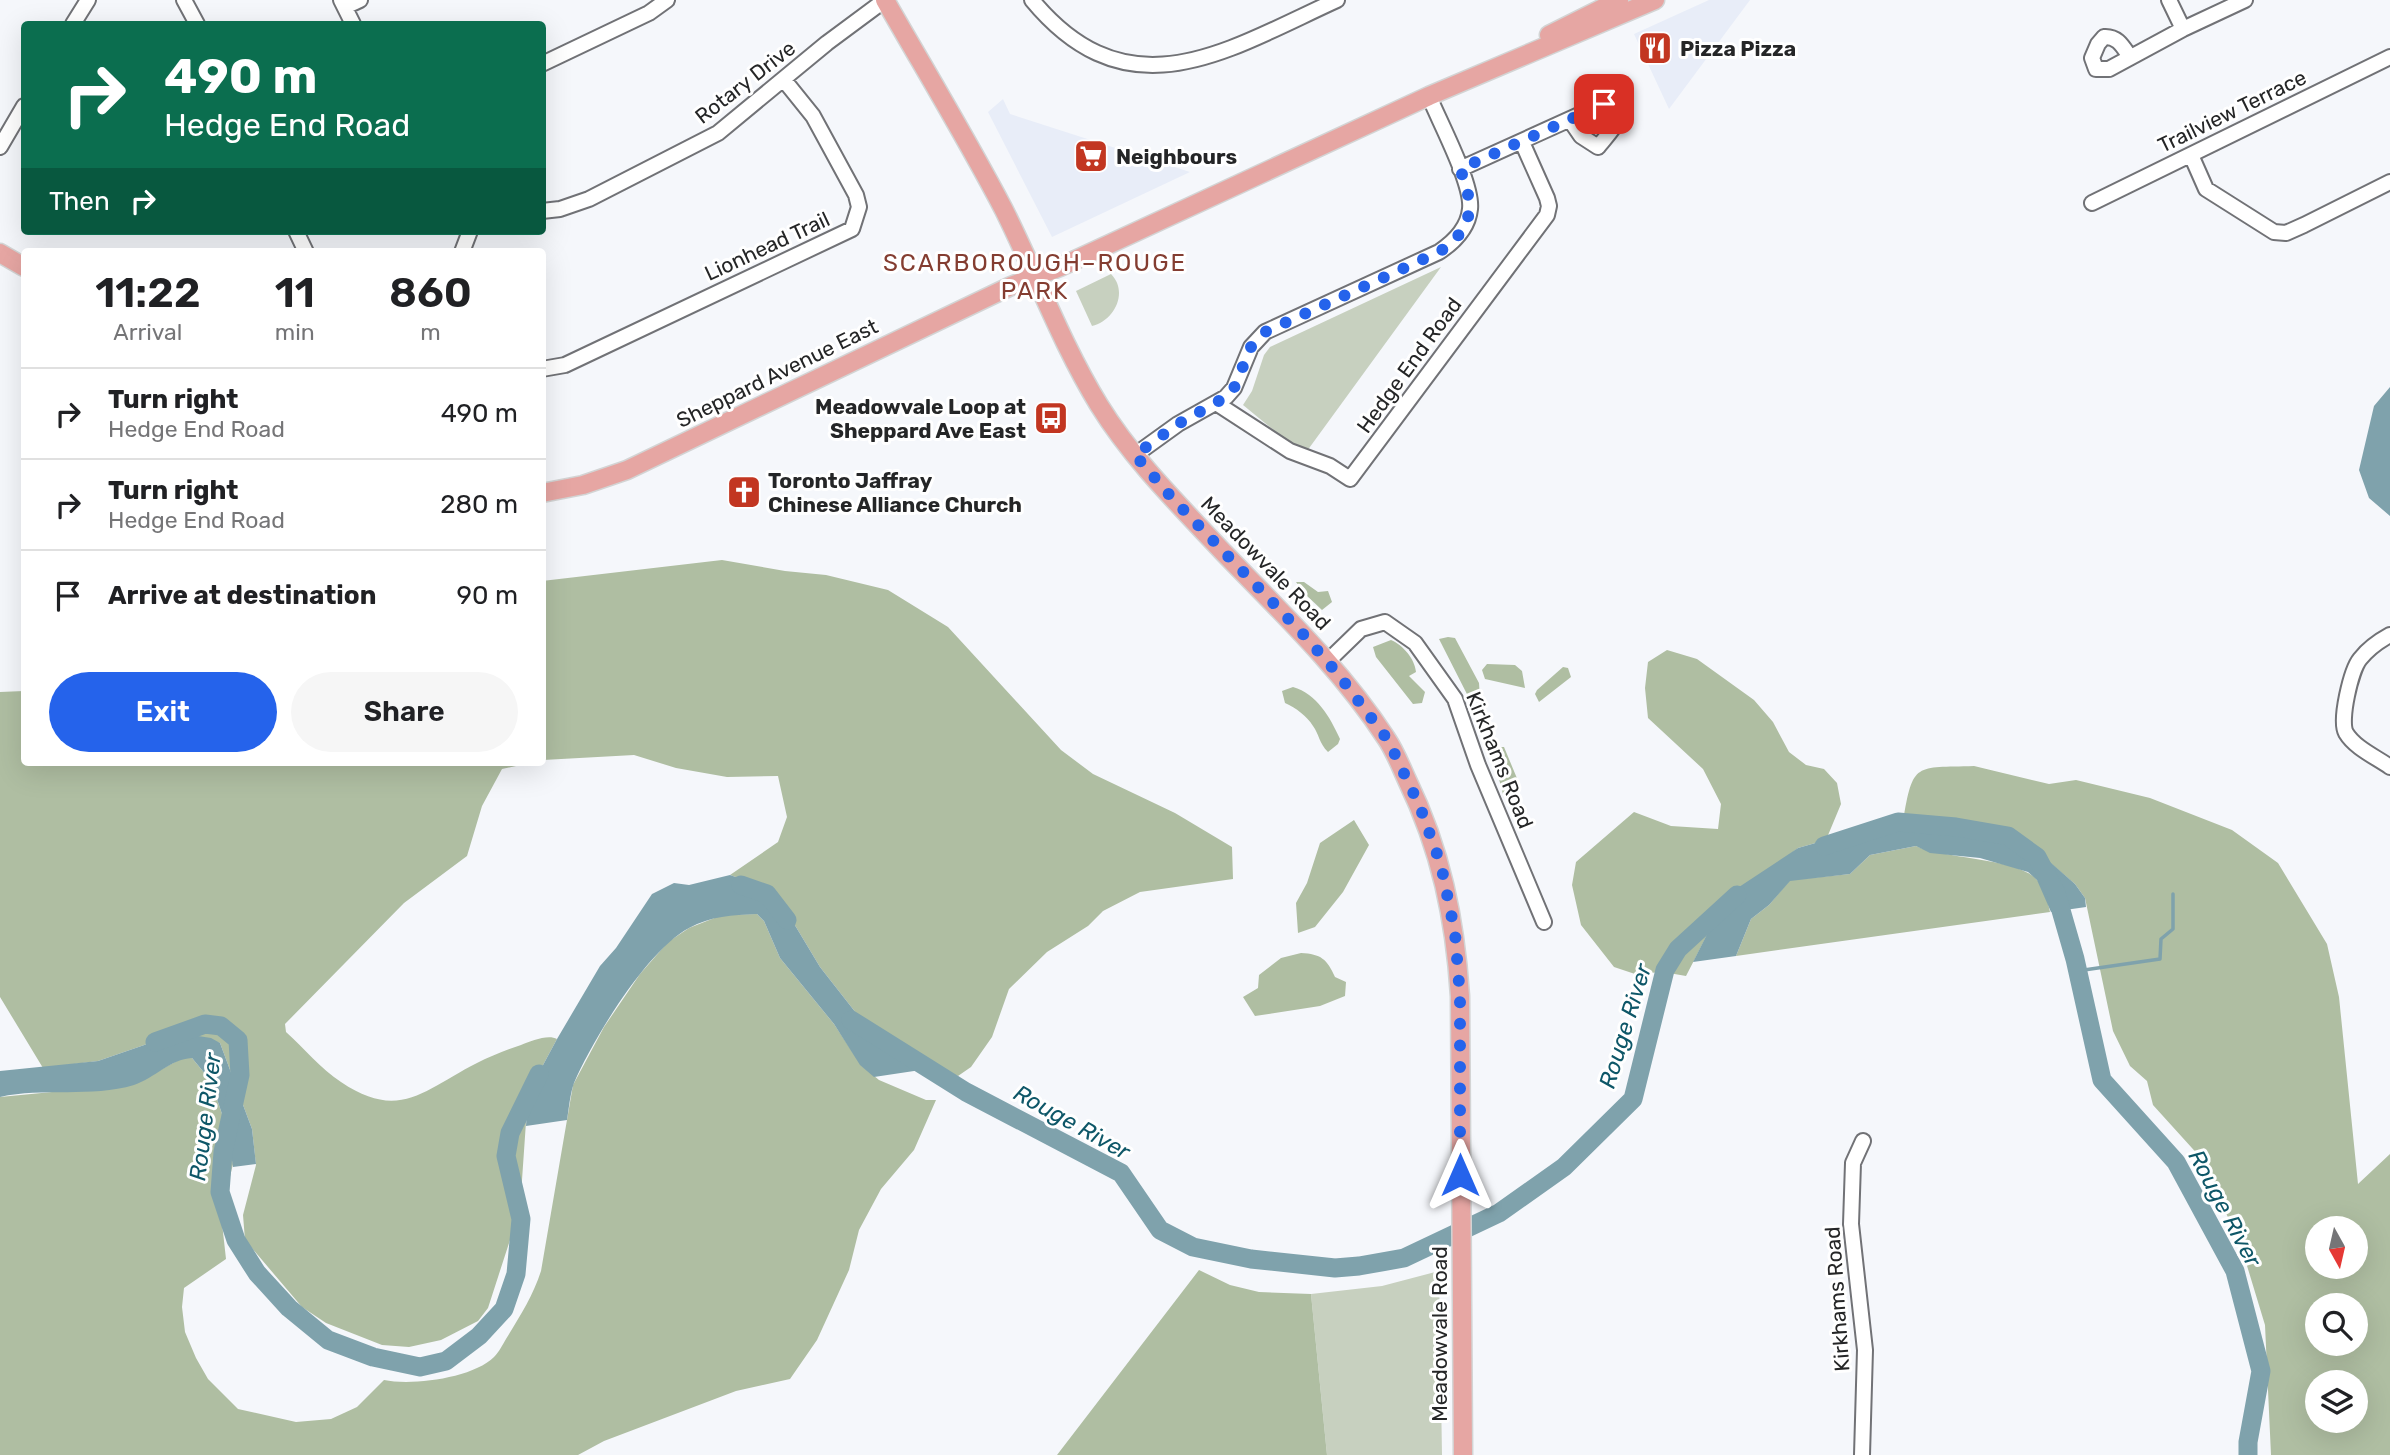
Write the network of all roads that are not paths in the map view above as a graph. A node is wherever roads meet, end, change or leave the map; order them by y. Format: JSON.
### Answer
{"nodes":[{"id":1,"x":88,"y":0,"type":"edge"},
{"id":2,"x":184,"y":0,"type":"edge"},
{"id":3,"x":360,"y":0,"type":"edge"},
{"id":4,"x":667,"y":0,"type":"edge"},
{"id":5,"x":885,"y":0,"type":"edge"},
{"id":6,"x":1032,"y":0,"type":"edge"},
{"id":7,"x":1337,"y":0,"type":"edge"},
{"id":8,"x":1619,"y":0,"type":"edge"},
{"id":9,"x":2169,"y":0,"type":"edge"},
{"id":10,"x":2244,"y":0,"type":"edge"},
{"id":11,"x":1645,"y":2,"type":"edge"},
{"id":12,"x":343,"y":4,"type":"edge"},
{"id":13,"x":75,"y":21,"type":"edge"},
{"id":14,"x":195,"y":21,"type":"edge"},
{"id":15,"x":352,"y":21,"type":"edge"},
{"id":16,"x":2183,"y":29,"type":"junction"},
{"id":17,"x":2130,"y":57,"type":"dead end"},
{"id":18,"x":2390,"y":57,"type":"edge"},
{"id":19,"x":546,"y":62,"type":"edge"},
{"id":20,"x":1485,"y":71,"type":"junction"},
{"id":21,"x":784,"y":80,"type":"junction"},
{"id":22,"x":1429,"y":96,"type":"junction"},
{"id":23,"x":21,"y":111,"type":"edge"},
{"id":24,"x":1570,"y":120,"type":"dead end"},
{"id":25,"x":1522,"y":142,"type":"junction"},
{"id":26,"x":0,"y":147,"type":"edge"},
{"id":27,"x":2191,"y":155,"type":"junction"},
{"id":28,"x":1460,"y":169,"type":"junction"},
{"id":29,"x":2390,"y":182,"type":"edge"},
{"id":30,"x":2092,"y":204,"type":"dead end"},
{"id":31,"x":546,"y":211,"type":"edge"},
{"id":32,"x":0,"y":253,"type":"edge"},
{"id":33,"x":21,"y":266,"type":"edge"},
{"id":34,"x":1035,"y":276,"type":"junction"},
{"id":35,"x":546,"y":368,"type":"edge"},
{"id":36,"x":1216,"y":403,"type":"junction"},
{"id":37,"x":1135,"y":455,"type":"junction"},
{"id":38,"x":546,"y":492,"type":"edge"},
{"id":39,"x":2390,"y":635,"type":"edge"},
{"id":40,"x":1328,"y":661,"type":"junction"},
{"id":41,"x":2390,"y":766,"type":"edge"},
{"id":42,"x":1545,"y":922,"type":"dead end"},
{"id":43,"x":1863,"y":1141,"type":"dead end"},
{"id":44,"x":1461,"y":1455,"type":"edge"},
{"id":45,"x":1862,"y":1455,"type":"edge"}],
"edges":[{"from":1,"to":13,"type":"street"},
{"from":2,"to":14,"type":"street"},
{"from":3,"to":12,"type":"street"},
{"from":4,"to":19,"type":"street"},
{"from":5,"to":21,"type":"street","name":"Rotary Drive"},
{"from":5,"to":34,"type":"main road","name":"Meadowvale Road"},
{"from":6,"to":7,"type":"street"},
{"from":8,"to":20,"type":"main road","name":"Sheppard Avenue East"},
{"from":9,"to":16,"type":"street"},
{"from":10,"to":16,"type":"street"},
{"from":11,"to":20,"type":"main road","name":"Sheppard Avenue East"},
{"from":12,"to":15,"type":"street"},
{"from":16,"to":17,"type":"street"},
{"from":18,"to":27,"type":"street","name":"Trailview Terrace"},
{"from":20,"to":22,"type":"main road","name":"Sheppard Avenue East"},
{"from":21,"to":31,"type":"street","name":"Rotary Drive"},
{"from":21,"to":35,"type":"street","name":"Lionhead Trail"},
{"from":22,"to":28,"type":"street"},
{"from":22,"to":34,"type":"main road","name":"Sheppard Avenue East"},
{"from":23,"to":26,"type":"street"},
{"from":24,"to":25,"type":"street"},
{"from":25,"to":28,"type":"street"},
{"from":25,"to":36,"type":"street","name":"Hedge End Road"},
{"from":27,"to":29,"type":"street"},
{"from":27,"to":30,"type":"street","name":"Trailview Terrace"},
{"from":28,"to":36,"type":"street"},
{"from":32,"to":33,"type":"main road"},
{"from":34,"to":37,"type":"main road","name":"Meadowvale Road"},
{"from":34,"to":38,"type":"main road","name":"Sheppard Avenue East"},
{"from":36,"to":37,"type":"street"},
{"from":37,"to":40,"type":"main road","name":"Meadowvale Road"},
{"from":39,"to":41,"type":"street"},
{"from":40,"to":42,"type":"street","name":"Kirkhams Road"},
{"from":40,"to":44,"type":"main road","name":"Meadowvale Road"},
{"from":43,"to":45,"type":"street","name":"Kirkhams Road"}]}
